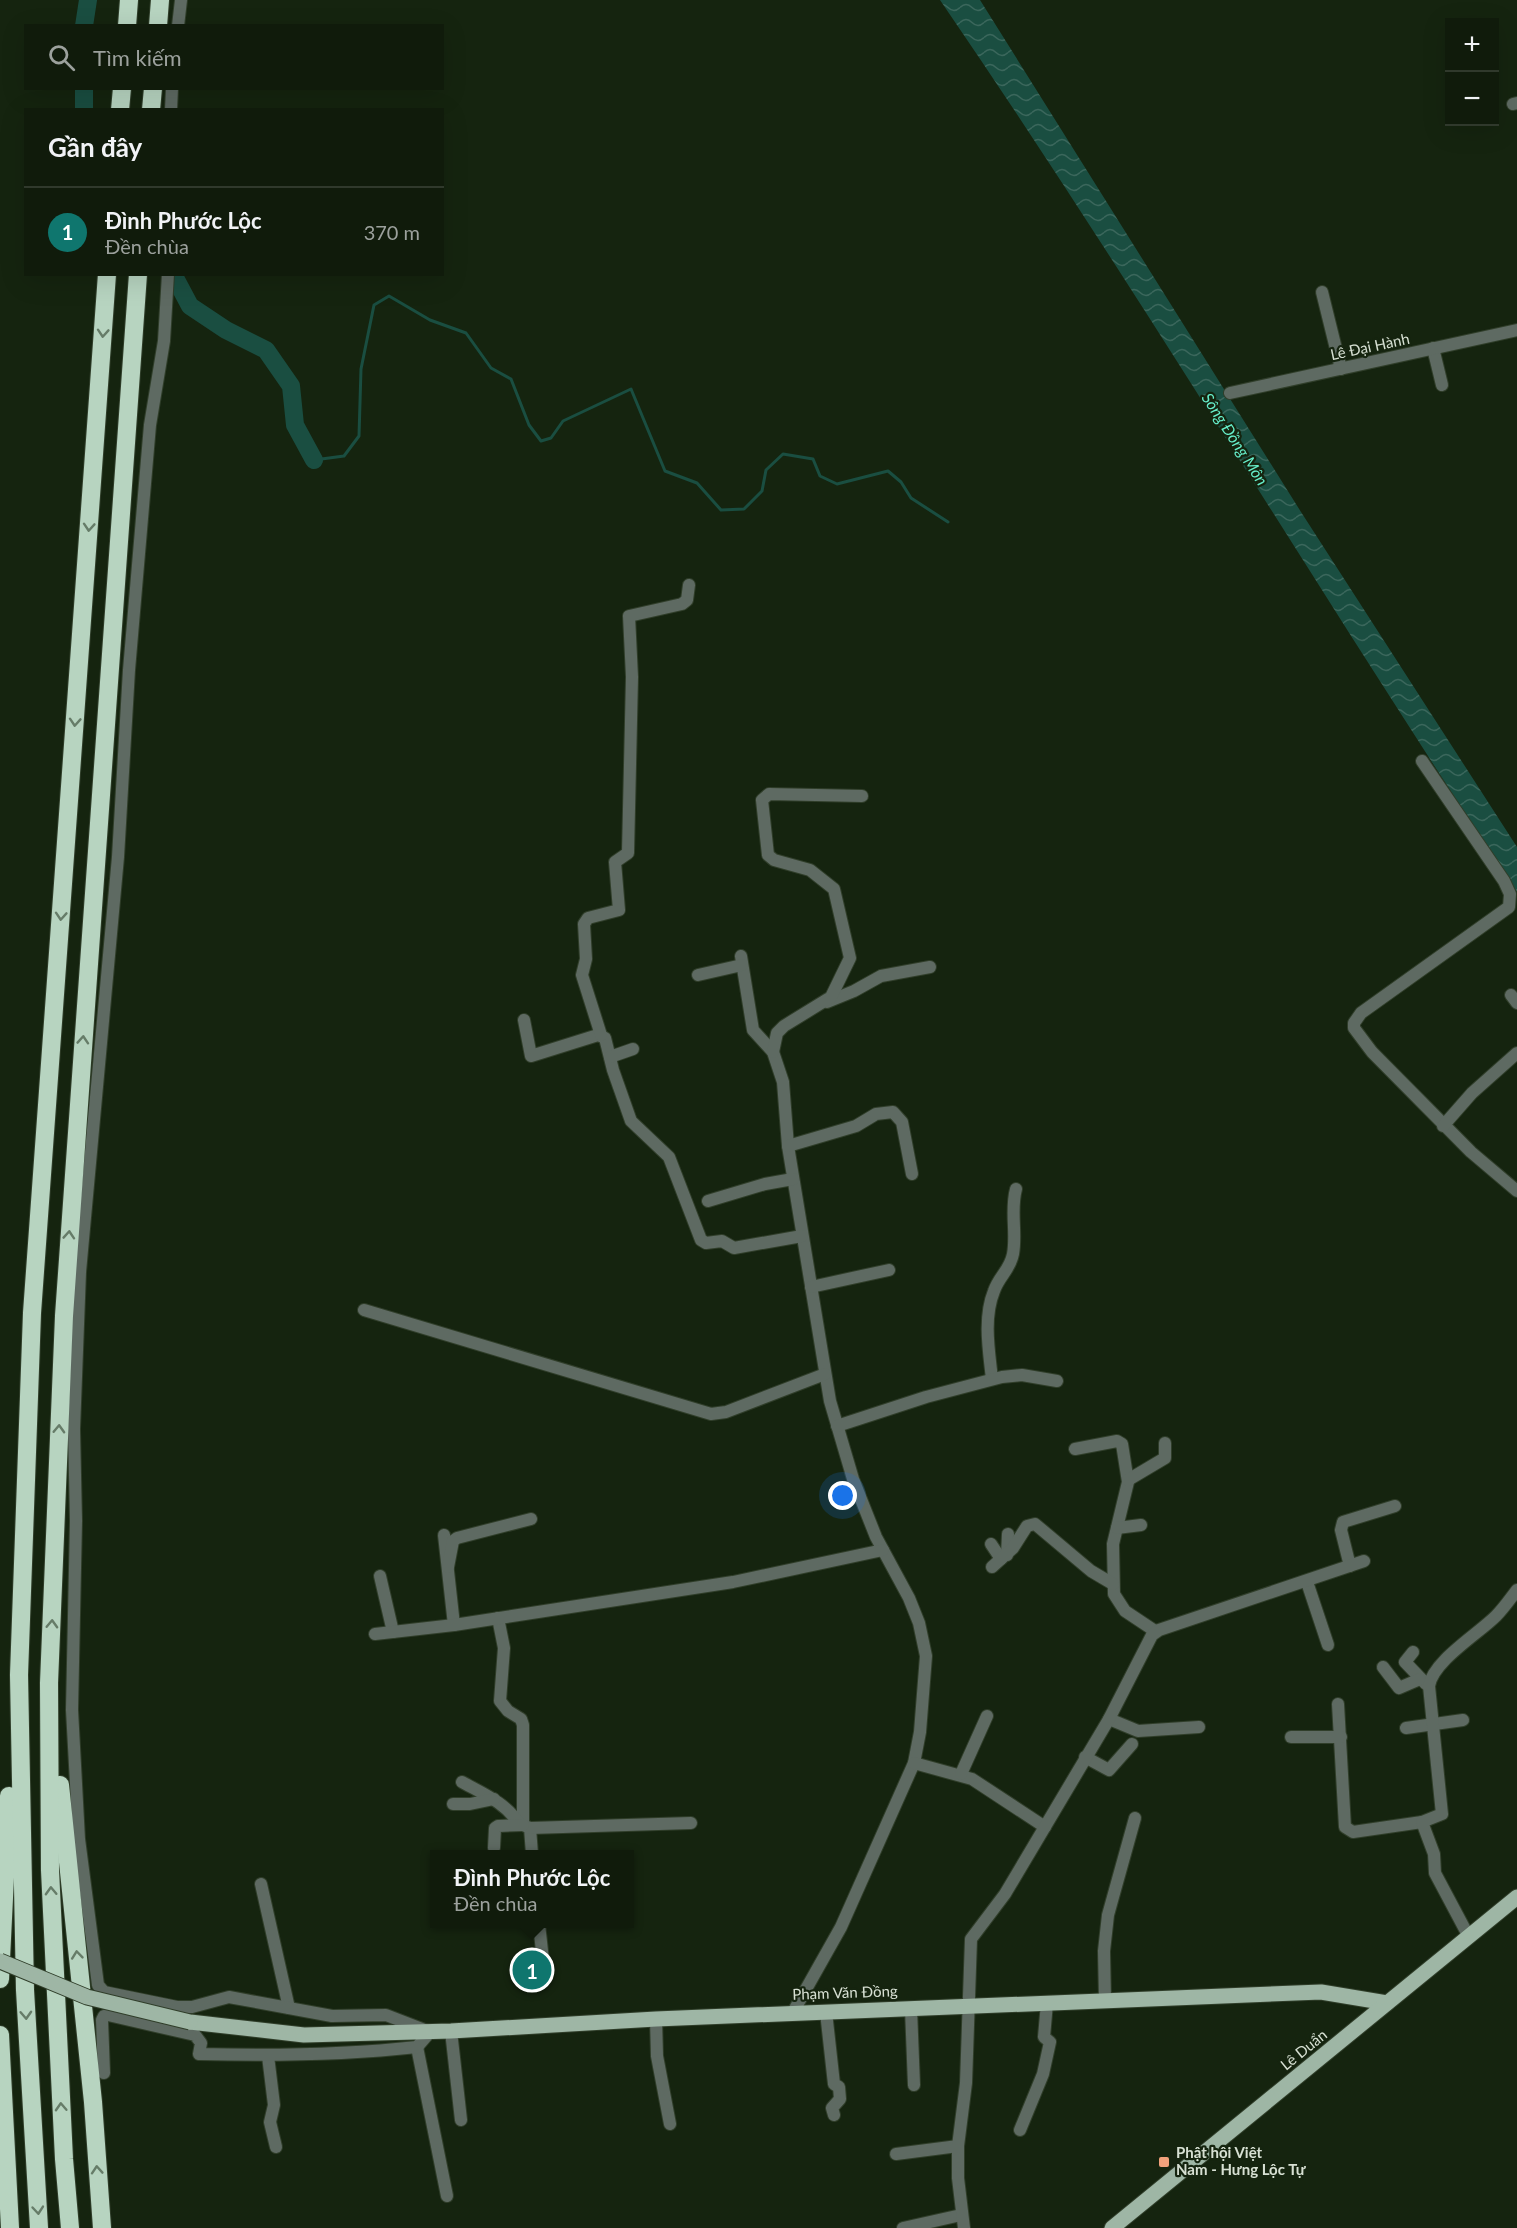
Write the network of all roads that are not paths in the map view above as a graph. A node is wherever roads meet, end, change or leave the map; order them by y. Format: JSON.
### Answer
{"nodes":[{"id":1,"x":129,"y":0,"type":"edge"},
{"id":2,"x":160,"y":0,"type":"edge"},
{"id":3,"x":180,"y":0,"type":"edge"},
{"id":4,"x":127,"y":24,"type":"edge"},
{"id":5,"x":158,"y":24,"type":"edge"},
{"id":6,"x":178,"y":24,"type":"edge"},
{"id":7,"x":122,"y":90,"type":"edge"},
{"id":8,"x":153,"y":90,"type":"edge"},
{"id":9,"x":172,"y":90,"type":"edge"},
{"id":10,"x":120,"y":108,"type":"edge"},
{"id":11,"x":151,"y":108,"type":"edge"},
{"id":12,"x":171,"y":108,"type":"edge"},
{"id":13,"x":107,"y":276,"type":"edge"},
{"id":14,"x":138,"y":276,"type":"edge"},
{"id":15,"x":168,"y":276,"type":"edge"},
{"id":16,"x":1322,"y":292,"type":"dead end"},
{"id":17,"x":1517,"y":330,"type":"edge"},
{"id":18,"x":1432,"y":348,"type":"junction"},
{"id":19,"x":1341,"y":369,"type":"junction"},
{"id":20,"x":1442,"y":385,"type":"dead end"},
{"id":21,"x":1230,"y":393,"type":"dead end"},
{"id":22,"x":689,"y":585,"type":"dead end"},
{"id":23,"x":1422,"y":760,"type":"dead end"},
{"id":24,"x":862,"y":796,"type":"dead end"},
{"id":25,"x":930,"y":967,"type":"dead end"},
{"id":26,"x":698,"y":975,"type":"dead end"},
{"id":27,"x":826,"y":1002,"type":"junction"},
{"id":28,"x":525,"y":1020,"type":"dead end"},
{"id":29,"x":601,"y":1035,"type":"junction"},
{"id":30,"x":633,"y":1049,"type":"dead end"},
{"id":31,"x":773,"y":1052,"type":"junction"},
{"id":32,"x":1517,"y":1053,"type":"edge"},
{"id":33,"x":610,"y":1057,"type":"junction"},
{"id":34,"x":1443,"y":1126,"type":"junction"},
{"id":35,"x":788,"y":1146,"type":"junction"},
{"id":36,"x":912,"y":1173,"type":"dead end"},
{"id":37,"x":793,"y":1179,"type":"junction"},
{"id":38,"x":1016,"y":1190,"type":"dead end"},
{"id":39,"x":1517,"y":1191,"type":"edge"},
{"id":40,"x":708,"y":1201,"type":"dead end"},
{"id":41,"x":802,"y":1236,"type":"junction"},
{"id":42,"x":889,"y":1270,"type":"dead end"},
{"id":43,"x":810,"y":1287,"type":"junction"},
{"id":44,"x":364,"y":1310,"type":"dead end"},
{"id":45,"x":825,"y":1374,"type":"junction"},
{"id":46,"x":992,"y":1379,"type":"junction"},
{"id":47,"x":1057,"y":1381,"type":"dead end"},
{"id":48,"x":837,"y":1426,"type":"junction"},
{"id":49,"x":1165,"y":1443,"type":"dead end"},
{"id":50,"x":1075,"y":1449,"type":"dead end"},
{"id":51,"x":1128,"y":1480,"type":"junction"},
{"id":52,"x":1395,"y":1506,"type":"dead end"},
{"id":53,"x":531,"y":1519,"type":"dead end"},
{"id":54,"x":1141,"y":1525,"type":"dead end"},
{"id":55,"x":1117,"y":1528,"type":"junction"},
{"id":56,"x":1008,"y":1534,"type":"dead end"},
{"id":57,"x":444,"y":1535,"type":"dead end"},
{"id":58,"x":991,"y":1544,"type":"dead end"},
{"id":59,"x":883,"y":1550,"type":"junction"},
{"id":60,"x":1000,"y":1560,"type":"junction"},
{"id":61,"x":1364,"y":1561,"type":"dead end"},
{"id":62,"x":1350,"y":1566,"type":"junction"},
{"id":63,"x":448,"y":1567,"type":"junction"},
{"id":64,"x":380,"y":1576,"type":"dead end"},
{"id":65,"x":1307,"y":1582,"type":"junction"},
{"id":66,"x":1113,"y":1584,"type":"junction"},
{"id":67,"x":1517,"y":1590,"type":"edge"},
{"id":68,"x":498,"y":1618,"type":"junction"},
{"id":69,"x":454,"y":1625,"type":"junction"},
{"id":70,"x":1155,"y":1631,"type":"junction"},
{"id":71,"x":393,"y":1632,"type":"junction"},
{"id":72,"x":375,"y":1634,"type":"dead end"},
{"id":73,"x":1328,"y":1645,"type":"dead end"},
{"id":74,"x":1413,"y":1652,"type":"dead end"},
{"id":75,"x":1383,"y":1667,"type":"dead end"},
{"id":76,"x":1424,"y":1682,"type":"junction"},
{"id":77,"x":49,"y":1683,"type":"junction"},
{"id":78,"x":19,"y":1684,"type":"junction"},
{"id":79,"x":1338,"y":1704,"type":"dead end"},
{"id":80,"x":987,"y":1716,"type":"dead end"},
{"id":81,"x":1109,"y":1719,"type":"junction"},
{"id":82,"x":1463,"y":1720,"type":"dead end"},
{"id":83,"x":1435,"y":1725,"type":"junction"},
{"id":84,"x":1199,"y":1727,"type":"dead end"},
{"id":85,"x":1407,"y":1728,"type":"dead end"},
{"id":86,"x":1291,"y":1737,"type":"dead end"},
{"id":87,"x":1341,"y":1737,"type":"junction"},
{"id":88,"x":1132,"y":1743,"type":"dead end"},
{"id":89,"x":1085,"y":1757,"type":"junction"},
{"id":90,"x":914,"y":1763,"type":"junction"},
{"id":91,"x":961,"y":1774,"type":"junction"},
{"id":92,"x":462,"y":1782,"type":"dead end"},
{"id":93,"x":495,"y":1799,"type":"junction"},
{"id":94,"x":453,"y":1804,"type":"dead end"},
{"id":95,"x":1135,"y":1818,"type":"dead end"},
{"id":96,"x":1422,"y":1821,"type":"junction"},
{"id":97,"x":691,"y":1823,"type":"dead end"},
{"id":98,"x":524,"y":1826,"type":"junction"},
{"id":99,"x":1045,"y":1827,"type":"junction"},
{"id":100,"x":494,"y":1848,"type":"dead end"},
{"id":101,"x":531,"y":1850,"type":"edge"},
{"id":102,"x":261,"y":1884,"type":"dead end"},
{"id":103,"x":1517,"y":1897,"type":"edge"},
{"id":104,"x":540,"y":1928,"type":"edge"},
{"id":105,"x":1469,"y":1937,"type":"junction"},
{"id":106,"x":0,"y":1961,"type":"edge"},
{"id":107,"x":545,"y":1978,"type":"dead end"},
{"id":108,"x":0,"y":1979,"type":"edge"},
{"id":109,"x":1105,"y":2000,"type":"junction"},
{"id":110,"x":1047,"y":2003,"type":"junction"},
{"id":111,"x":1387,"y":2003,"type":"junction"},
{"id":112,"x":969,"y":2006,"type":"junction"},
{"id":113,"x":289,"y":2008,"type":"junction"},
{"id":114,"x":911,"y":2008,"type":"junction"},
{"id":115,"x":825,"y":2012,"type":"junction"},
{"id":116,"x":792,"y":2014,"type":"junction"},
{"id":117,"x":656,"y":2019,"type":"junction"},
{"id":118,"x":451,"y":2031,"type":"junction"},
{"id":119,"x":430,"y":2032,"type":"junction"},
{"id":120,"x":0,"y":2035,"type":"edge"},
{"id":121,"x":417,"y":2047,"type":"junction"},
{"id":122,"x":268,"y":2056,"type":"junction"},
{"id":123,"x":104,"y":2073,"type":"dead end"},
{"id":124,"x":914,"y":2085,"type":"dead end"},
{"id":125,"x":834,"y":2115,"type":"dead end"},
{"id":126,"x":461,"y":2120,"type":"dead end"},
{"id":127,"x":670,"y":2124,"type":"dead end"},
{"id":128,"x":1020,"y":2130,"type":"dead end"},
{"id":129,"x":958,"y":2146,"type":"junction"},
{"id":130,"x":276,"y":2147,"type":"dead end"},
{"id":131,"x":896,"y":2154,"type":"dead end"},
{"id":132,"x":447,"y":2196,"type":"dead end"},
{"id":133,"x":963,"y":2222,"type":"edge"},
{"id":134,"x":10,"y":2227,"type":"edge"},
{"id":135,"x":39,"y":2228,"type":"edge"},
{"id":136,"x":70,"y":2228,"type":"edge"},
{"id":137,"x":102,"y":2228,"type":"edge"},
{"id":138,"x":903,"y":2228,"type":"edge"},
{"id":139,"x":1112,"y":2228,"type":"edge"}],
"edges":[{"from":1,"to":4,"type":"highway"},
{"from":2,"to":5,"type":"highway"},
{"from":3,"to":6,"type":"street"},
{"from":7,"to":10,"type":"highway"},
{"from":8,"to":11,"type":"highway"},
{"from":9,"to":12,"type":"street"},
{"from":13,"to":78,"type":"highway","one_way":true},
{"from":77,"to":14,"type":"highway","one_way":true},
{"from":15,"to":113,"type":"street"},
{"from":16,"to":19,"type":"street"},
{"from":17,"to":18,"type":"street","name":"Lê Đại Hành"},
{"from":18,"to":19,"type":"street","name":"Lê Đại Hành"},
{"from":18,"to":20,"type":"street"},
{"from":19,"to":21,"type":"street","name":"Lê Đại Hành"},
{"from":22,"to":29,"type":"street"},
{"from":23,"to":34,"type":"street"},
{"from":24,"to":27,"type":"street"},
{"from":25,"to":27,"type":"street"},
{"from":26,"to":31,"type":"street"},
{"from":27,"to":31,"type":"street"},
{"from":28,"to":29,"type":"street"},
{"from":29,"to":33,"type":"street"},
{"from":30,"to":33,"type":"street"},
{"from":31,"to":35,"type":"street"},
{"from":32,"to":34,"type":"street"},
{"from":33,"to":41,"type":"street"},
{"from":34,"to":39,"type":"street"},
{"from":35,"to":36,"type":"street"},
{"from":35,"to":37,"type":"street"},
{"from":37,"to":40,"type":"street"},
{"from":37,"to":41,"type":"street"},
{"from":38,"to":46,"type":"street"},
{"from":41,"to":43,"type":"street"},
{"from":42,"to":43,"type":"street"},
{"from":43,"to":45,"type":"street"},
{"from":44,"to":45,"type":"street"},
{"from":45,"to":48,"type":"street"},
{"from":46,"to":47,"type":"street"},
{"from":46,"to":48,"type":"street"},
{"from":48,"to":59,"type":"street"},
{"from":49,"to":51,"type":"street"},
{"from":50,"to":51,"type":"street"},
{"from":51,"to":55,"type":"street"},
{"from":52,"to":62,"type":"street"},
{"from":53,"to":63,"type":"street"},
{"from":54,"to":55,"type":"street"},
{"from":55,"to":66,"type":"street"},
{"from":56,"to":60,"type":"street"},
{"from":57,"to":63,"type":"street"},
{"from":58,"to":60,"type":"street"},
{"from":59,"to":68,"type":"street"},
{"from":59,"to":90,"type":"street"},
{"from":60,"to":66,"type":"street"},
{"from":61,"to":62,"type":"street"},
{"from":62,"to":65,"type":"street"},
{"from":63,"to":69,"type":"street"},
{"from":64,"to":71,"type":"street"},
{"from":65,"to":70,"type":"street"},
{"from":65,"to":73,"type":"street"},
{"from":66,"to":70,"type":"street"},
{"from":67,"to":76,"type":"street"},
{"from":68,"to":69,"type":"street"},
{"from":68,"to":98,"type":"street"},
{"from":69,"to":71,"type":"street"},
{"from":70,"to":81,"type":"street"},
{"from":71,"to":72,"type":"street"},
{"from":74,"to":76,"type":"street"},
{"from":75,"to":76,"type":"street"},
{"from":76,"to":83,"type":"street"},
{"from":136,"to":77,"type":"highway","one_way":true},
{"from":137,"to":77,"type":"highway","one_way":true},
{"from":78,"to":108,"type":"highway"},
{"from":78,"to":135,"type":"highway","one_way":true},
{"from":79,"to":87,"type":"street"},
{"from":80,"to":91,"type":"street"},
{"from":81,"to":84,"type":"street"},
{"from":81,"to":89,"type":"street"},
{"from":82,"to":83,"type":"street"},
{"from":83,"to":85,"type":"street"},
{"from":83,"to":96,"type":"street"},
{"from":86,"to":87,"type":"street"},
{"from":87,"to":96,"type":"street"},
{"from":88,"to":89,"type":"street"},
{"from":89,"to":99,"type":"street"},
{"from":90,"to":91,"type":"street"},
{"from":90,"to":116,"type":"street"},
{"from":91,"to":99,"type":"street"},
{"from":92,"to":93,"type":"street"},
{"from":93,"to":94,"type":"street"},
{"from":93,"to":98,"type":"street"},
{"from":95,"to":109,"type":"street"},
{"from":96,"to":105,"type":"street"},
{"from":97,"to":98,"type":"street"},
{"from":98,"to":100,"type":"street"},
{"from":98,"to":101,"type":"street"},
{"from":99,"to":112,"type":"street"},
{"from":102,"to":113,"type":"street"},
{"from":103,"to":105,"type":"main road","name":"Lê Duẩn"},
{"from":104,"to":107,"type":"street"},
{"from":105,"to":111,"type":"main road","name":"Lê Duẩn"},
{"from":106,"to":119,"type":"main road","name":"Phạm Văn Đồng","bridge":true},
{"from":109,"to":110,"type":"main road","name":"Phạm Văn Đồng"},
{"from":109,"to":111,"type":"main road","name":"Phạm Văn Đồng"},
{"from":110,"to":112,"type":"main road","name":"Phạm Văn Đồng"},
{"from":110,"to":128,"type":"street"},
{"from":111,"to":139,"type":"main road","name":"Lê Duẩn"},
{"from":112,"to":114,"type":"main road","name":"Phạm Văn Đồng"},
{"from":112,"to":129,"type":"street"},
{"from":113,"to":119,"type":"street"},
{"from":114,"to":115,"type":"main road","name":"Phạm Văn Đồng"},
{"from":114,"to":124,"type":"street"},
{"from":115,"to":116,"type":"main road","name":"Phạm Văn Đồng"},
{"from":115,"to":125,"type":"street"},
{"from":116,"to":117,"type":"main road","name":"Phạm Văn Đồng"},
{"from":117,"to":118,"type":"main road","name":"Phạm Văn Đồng"},
{"from":117,"to":127,"type":"street"},
{"from":118,"to":119,"type":"main road","name":"Phạm Văn Đồng"},
{"from":118,"to":126,"type":"street"},
{"from":119,"to":121,"type":"street"},
{"from":120,"to":134,"type":"highway"},
{"from":121,"to":122,"type":"street"},
{"from":121,"to":132,"type":"street"},
{"from":122,"to":123,"type":"street"},
{"from":122,"to":130,"type":"street"},
{"from":129,"to":131,"type":"street"},
{"from":129,"to":133,"type":"street"},
{"from":133,"to":138,"type":"street"}]}
